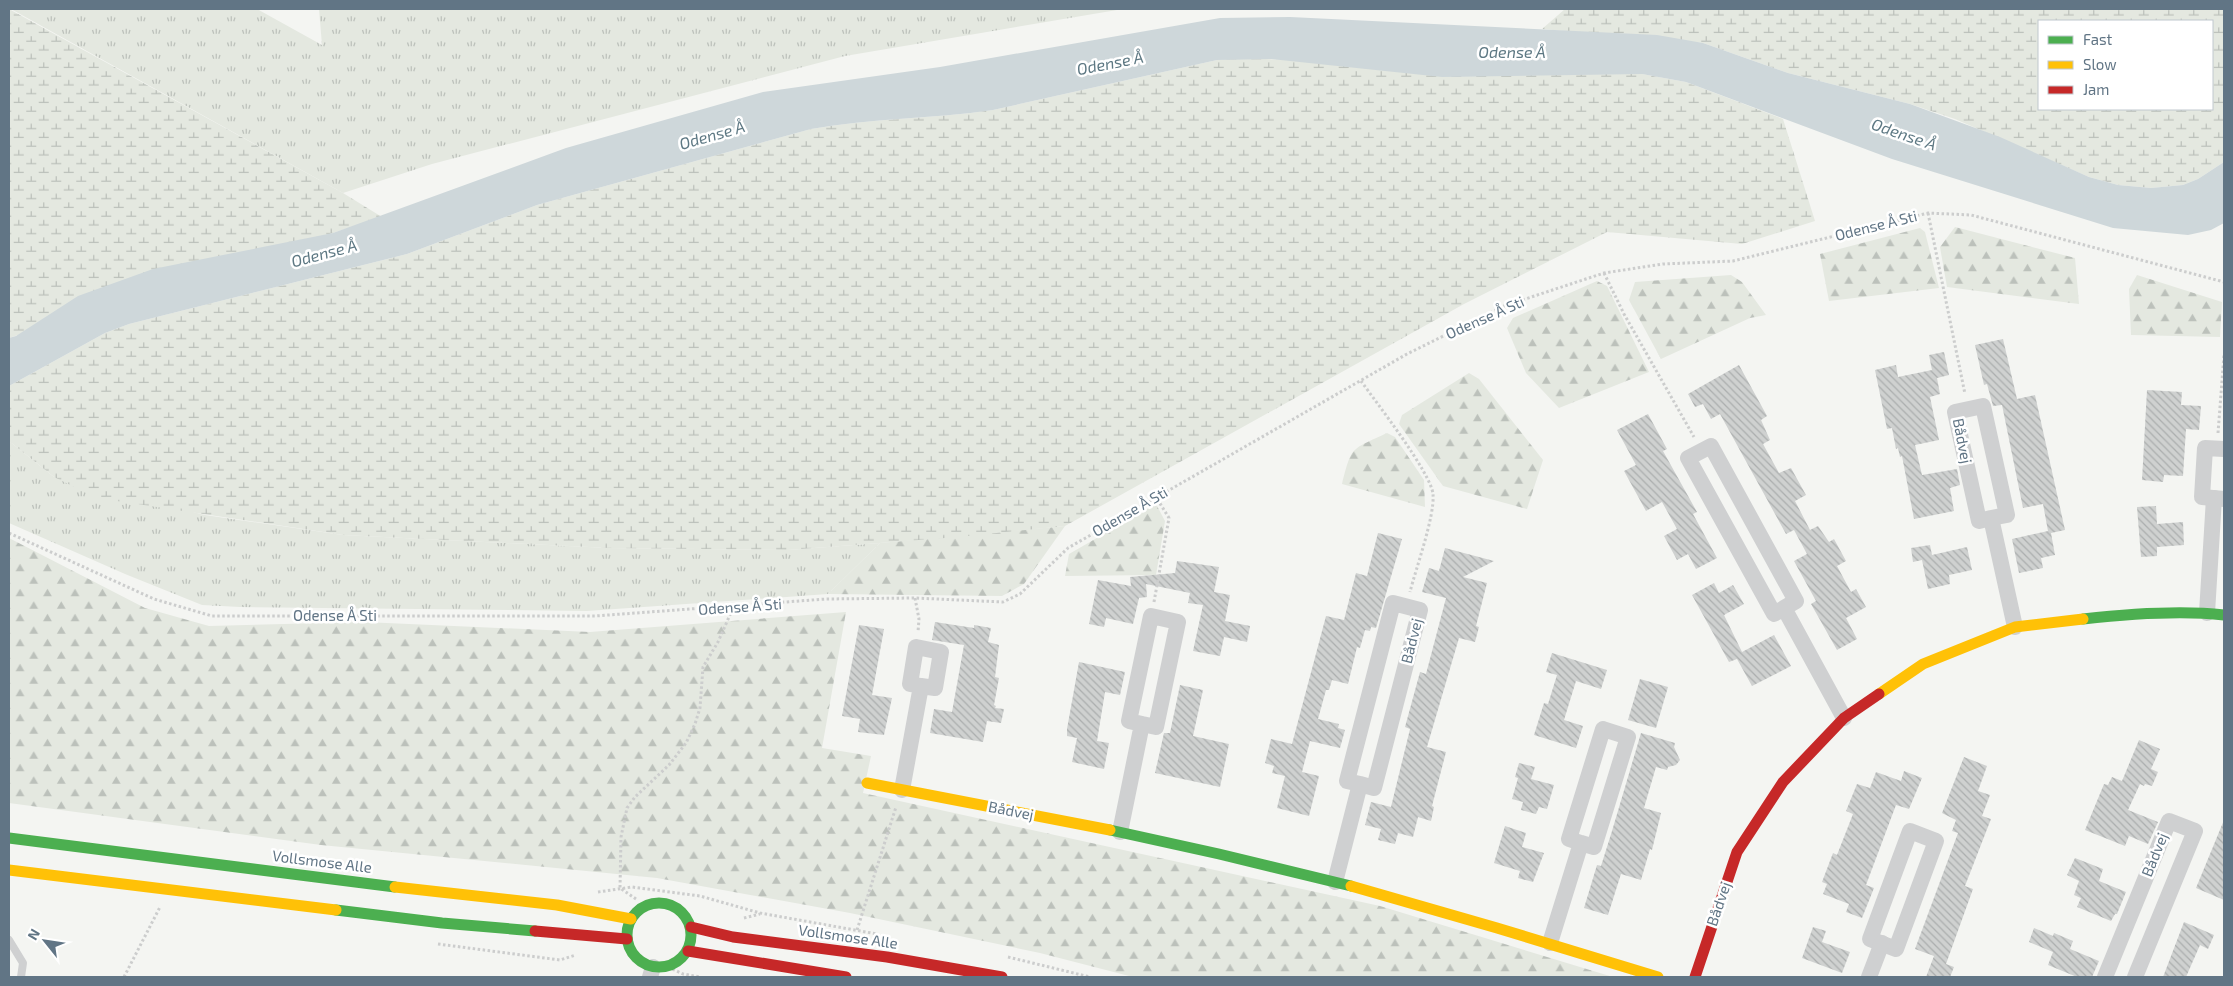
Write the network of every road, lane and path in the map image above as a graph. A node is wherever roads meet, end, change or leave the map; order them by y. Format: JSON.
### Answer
{"nodes":[{"id":1,"x":1928,"y":213,"type":"junction"},
{"id":2,"x":1604,"y":273,"type":"junction"},
{"id":3,"x":2224,"y":282,"type":"edge"},
{"id":4,"x":2224,"y":355,"type":"edge"},
{"id":5,"x":1361,"y":381,"type":"junction"},
{"id":6,"x":1968,"y":409,"type":"junction"},
{"id":7,"x":2221,"y":449,"type":"edge"},
{"id":8,"x":1701,"y":451,"type":"junction"},
{"id":9,"x":1156,"y":497,"type":"junction"},
{"id":10,"x":2219,"y":498,"type":"edge"},
{"id":11,"x":1991,"y":518,"type":"junction"},
{"id":12,"x":9,"y":533,"type":"edge"},
{"id":13,"x":915,"y":598,"type":"junction"},
{"id":14,"x":1406,"y":607,"type":"junction"},
{"id":15,"x":734,"y":608,"type":"junction"},
{"id":16,"x":1784,"y":608,"type":"junction"},
{"id":17,"x":2208,"y":613,"type":"junction"},
{"id":18,"x":2224,"y":615,"type":"edge"},
{"id":19,"x":1151,"y":616,"type":"junction"},
{"id":20,"x":2015,"y":627,"type":"junction"},
{"id":21,"x":916,"y":647,"type":"junction"},
{"id":22,"x":921,"y":686,"type":"junction"},
{"id":23,"x":1844,"y":718,"type":"junction"},
{"id":24,"x":1142,"y":724,"type":"junction"},
{"id":25,"x":867,"y":783,"type":"dead end"},
{"id":26,"x":1360,"y":784,"type":"junction"},
{"id":27,"x":902,"y":790,"type":"junction"},
{"id":28,"x":1120,"y":832,"type":"junction"},
{"id":29,"x":9,"y":838,"type":"edge"},
{"id":30,"x":1580,"y":843,"type":"junction"},
{"id":31,"x":9,"y":870,"type":"edge"},
{"id":32,"x":1335,"y":882,"type":"junction"},
{"id":33,"x":167,"y":889,"type":"junction"},
{"id":34,"x":646,"y":905,"type":"junction"},
{"id":35,"x":631,"y":920,"type":"junction"},
{"id":36,"x":691,"y":927,"type":"junction"},
{"id":37,"x":857,"y":930,"type":"dead end"},
{"id":38,"x":627,"y":939,"type":"junction"},
{"id":39,"x":9,"y":940,"type":"edge"},
{"id":40,"x":1550,"y":943,"type":"junction"},
{"id":41,"x":1882,"y":943,"type":"junction"},
{"id":42,"x":688,"y":951,"type":"junction"},
{"id":43,"x":657,"y":970,"type":"edge"},
{"id":44,"x":21,"y":977,"type":"edge"},
{"id":45,"x":124,"y":977,"type":"edge"},
{"id":46,"x":700,"y":977,"type":"edge"},
{"id":47,"x":846,"y":977,"type":"edge"},
{"id":48,"x":1002,"y":977,"type":"edge"},
{"id":49,"x":1658,"y":977,"type":"edge"},
{"id":50,"x":1694,"y":977,"type":"edge"},
{"id":51,"x":1869,"y":977,"type":"edge"},
{"id":52,"x":2104,"y":977,"type":"edge"},
{"id":53,"x":2135,"y":977,"type":"edge"}],
"edges":[{"from":1,"to":2,"type":"path","name":"Odense Å Sti"},
{"from":1,"to":3,"type":"path","name":"Odense Å Sti"},
{"from":1,"to":6,"type":"path"},
{"from":2,"to":5,"type":"path","name":"Odense Å Sti"},
{"from":2,"to":8,"type":"path"},
{"from":4,"to":7,"type":"path"},
{"from":5,"to":9,"type":"path","name":"Odense Å Sti"},
{"from":5,"to":14,"type":"path"},
{"from":6,"to":11,"type":"street","name":"Bådvej"},
{"from":6,"to":11,"type":"street","name":"Bådvej"},
{"from":7,"to":10,"type":"street"},
{"from":8,"to":16,"type":"street"},
{"from":8,"to":16,"type":"street"},
{"from":9,"to":13,"type":"path","name":"Odense Å Sti"},
{"from":9,"to":19,"type":"path"},
{"from":10,"to":17,"type":"street"},
{"from":11,"to":20,"type":"street"},
{"from":12,"to":15,"type":"path","name":"Odense Å Sti"},
{"from":13,"to":15,"type":"path","name":"Odense Å Sti"},
{"from":13,"to":21,"type":"path"},
{"from":14,"to":26,"type":"street","name":"Bådvej"},
{"from":14,"to":26,"type":"street","name":"Bådvej"},
{"from":15,"to":34,"type":"path"},
{"from":16,"to":23,"type":"street"},
{"from":17,"to":18,"type":"street","name":"Bådvej"},
{"from":17,"to":20,"type":"street","name":"Bådvej"},
{"from":19,"to":24,"type":"street"},
{"from":19,"to":24,"type":"street"},
{"from":20,"to":23,"type":"street","name":"Bådvej"},
{"from":21,"to":22,"type":"street"},
{"from":21,"to":22,"type":"street"},
{"from":22,"to":27,"type":"street"},
{"from":23,"to":50,"type":"street","name":"Bådvej"},
{"from":24,"to":28,"type":"street"},
{"from":25,"to":27,"type":"street","name":"Bådvej"},
{"from":26,"to":32,"type":"street"},
{"from":27,"to":28,"type":"street","name":"Bådvej"},
{"from":27,"to":37,"type":"path"},
{"from":28,"to":32,"type":"street","name":"Bådvej"},
{"from":29,"to":35,"type":"street","name":"Vollsmose Alle"},
{"from":30,"to":30,"type":"street"},
{"from":30,"to":40,"type":"street"},
{"from":31,"to":33,"type":"street"},
{"from":32,"to":40,"type":"street","name":"Bådvej"},
{"from":33,"to":38,"type":"street"},
{"from":33,"to":45,"type":"path"},
{"from":34,"to":35,"type":"street"},
{"from":34,"to":36,"type":"street"},
{"from":35,"to":38,"type":"street"},
{"from":36,"to":42,"type":"street"},
{"from":36,"to":48,"type":"street","name":"Vollsmose Alle"},
{"from":38,"to":43,"type":"street"},
{"from":39,"to":44,"type":"lane"},
{"from":40,"to":49,"type":"street","name":"Bådvej"},
{"from":41,"to":41,"type":"street"},
{"from":41,"to":51,"type":"street"},
{"from":42,"to":43,"type":"street"},
{"from":42,"to":47,"type":"street"},
{"from":43,"to":46,"type":"path"},
{"from":52,"to":53,"type":"street","name":"Bådvej"}]}
